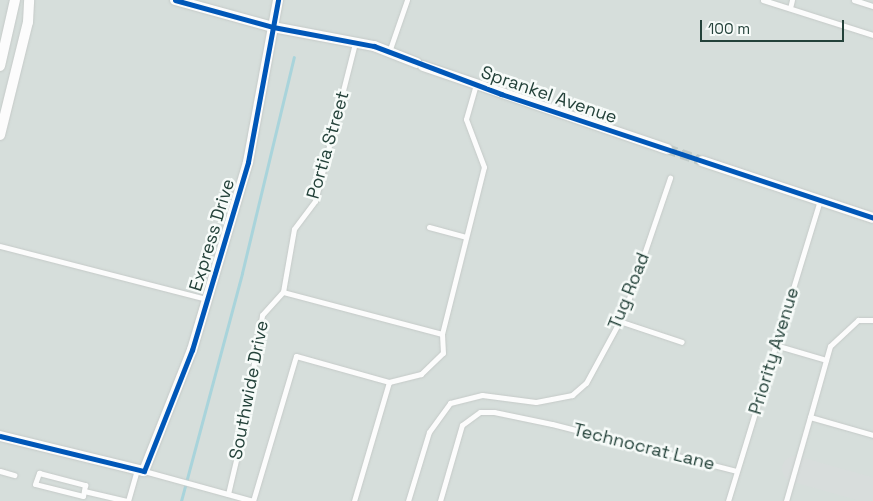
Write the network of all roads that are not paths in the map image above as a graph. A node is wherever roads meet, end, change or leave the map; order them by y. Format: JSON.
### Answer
{"nodes":[{"id":1,"x":15,"y":0,"type":"edge"},
{"id":2,"x":29,"y":0,"type":"edge"},
{"id":3,"x":175,"y":0,"type":"edge"},
{"id":4,"x":278,"y":0,"type":"edge"},
{"id":5,"x":407,"y":0,"type":"edge"},
{"id":6,"x":763,"y":0,"type":"edge"},
{"id":7,"x":792,"y":0,"type":"edge"},
{"id":8,"x":854,"y":0,"type":"edge"},
{"id":9,"x":873,"y":6,"type":"edge"},
{"id":10,"x":790,"y":8,"type":"junction"},
{"id":11,"x":273,"y":27,"type":"junction"},
{"id":12,"x":873,"y":35,"type":"edge"},
{"id":13,"x":355,"y":42,"type":"junction"},
{"id":14,"x":389,"y":53,"type":"junction"},
{"id":15,"x":0,"y":66,"type":"edge"},
{"id":16,"x":476,"y":85,"type":"junction"},
{"id":17,"x":0,"y":135,"type":"edge"},
{"id":18,"x":667,"y":149,"type":"tunnel mouth"},
{"id":19,"x":702,"y":161,"type":"tunnel mouth"},
{"id":20,"x":670,"y":178,"type":"dead end"},
{"id":21,"x":820,"y":202,"type":"junction"},
{"id":22,"x":873,"y":218,"type":"edge"},
{"id":23,"x":430,"y":227,"type":"dead end"},
{"id":24,"x":466,"y":236,"type":"junction"},
{"id":25,"x":0,"y":246,"type":"edge"},
{"id":26,"x":283,"y":292,"type":"junction"},
{"id":27,"x":207,"y":299,"type":"junction"},
{"id":28,"x":873,"y":320,"type":"edge"},
{"id":29,"x":619,"y":321,"type":"junction"},
{"id":30,"x":442,"y":334,"type":"junction"},
{"id":31,"x":682,"y":342,"type":"dead end"},
{"id":32,"x":775,"y":345,"type":"junction"},
{"id":33,"x":826,"y":360,"type":"junction"},
{"id":34,"x":389,"y":382,"type":"junction"},
{"id":35,"x":810,"y":417,"type":"junction"},
{"id":36,"x":873,"y":435,"type":"edge"},
{"id":37,"x":0,"y":436,"type":"edge"},
{"id":38,"x":140,"y":470,"type":"junction"},
{"id":39,"x":0,"y":471,"type":"edge"},
{"id":40,"x":736,"y":471,"type":"junction"},
{"id":41,"x":14,"y":475,"type":"dead end"},
{"id":42,"x":84,"y":491,"type":"junction"},
{"id":43,"x":228,"y":494,"type":"junction"},
{"id":44,"x":127,"y":501,"type":"edge"},
{"id":45,"x":253,"y":501,"type":"edge"},
{"id":46,"x":354,"y":501,"type":"edge"},
{"id":47,"x":408,"y":501,"type":"edge"},
{"id":48,"x":440,"y":501,"type":"edge"},
{"id":49,"x":728,"y":501,"type":"edge"},
{"id":50,"x":786,"y":501,"type":"edge"}],
"edges":[{"from":1,"to":15,"type":"street"},
{"from":2,"to":17,"type":"street"},
{"from":3,"to":11,"type":"street","name":"Sprankel Avenue"},
{"from":4,"to":11,"type":"street","name":"Express Drive"},
{"from":5,"to":14,"type":"lane"},
{"from":6,"to":10,"type":"lane"},
{"from":7,"to":10,"type":"lane"},
{"from":8,"to":9,"type":"lane"},
{"from":10,"to":12,"type":"lane"},
{"from":11,"to":13,"type":"street","name":"Sprankel Avenue"},
{"from":11,"to":27,"type":"street","name":"Express Drive"},
{"from":13,"to":14,"type":"street","name":"Sprankel Avenue"},
{"from":13,"to":26,"type":"lane","name":"Portia Street"},
{"from":14,"to":16,"type":"street","name":"Sprankel Avenue"},
{"from":16,"to":18,"type":"street","name":"Sprankel Avenue"},
{"from":16,"to":24,"type":"lane"},
{"from":19,"to":21,"type":"street"},
{"from":20,"to":29,"type":"lane","name":"Tug Road"},
{"from":21,"to":22,"type":"street"},
{"from":21,"to":32,"type":"lane","name":"Priority Avenue"},
{"from":23,"to":24,"type":"lane"},
{"from":24,"to":30,"type":"lane"},
{"from":25,"to":27,"type":"lane"},
{"from":26,"to":30,"type":"lane"},
{"from":26,"to":43,"type":"lane","name":"Southwide Drive"},
{"from":27,"to":38,"type":"street","name":"Express Drive"},
{"from":28,"to":33,"type":"lane"},
{"from":29,"to":31,"type":"lane"},
{"from":29,"to":47,"type":"lane","name":"Tug Road"},
{"from":30,"to":34,"type":"lane"},
{"from":32,"to":33,"type":"lane"},
{"from":32,"to":40,"type":"lane","name":"Priority Avenue"},
{"from":33,"to":35,"type":"lane"},
{"from":34,"to":45,"type":"lane"},
{"from":34,"to":46,"type":"lane"},
{"from":35,"to":36,"type":"lane"},
{"from":35,"to":50,"type":"lane"},
{"from":37,"to":38,"type":"street"},
{"from":38,"to":43,"type":"lane"},
{"from":38,"to":44,"type":"lane"},
{"from":39,"to":41,"type":"lane"},
{"from":40,"to":48,"type":"lane","name":"Technocrat Lane"},
{"from":40,"to":49,"type":"lane","name":"Priority Avenue"},
{"from":42,"to":42,"type":"lane"},
{"from":42,"to":44,"type":"lane"},
{"from":43,"to":45,"type":"lane"}]}
